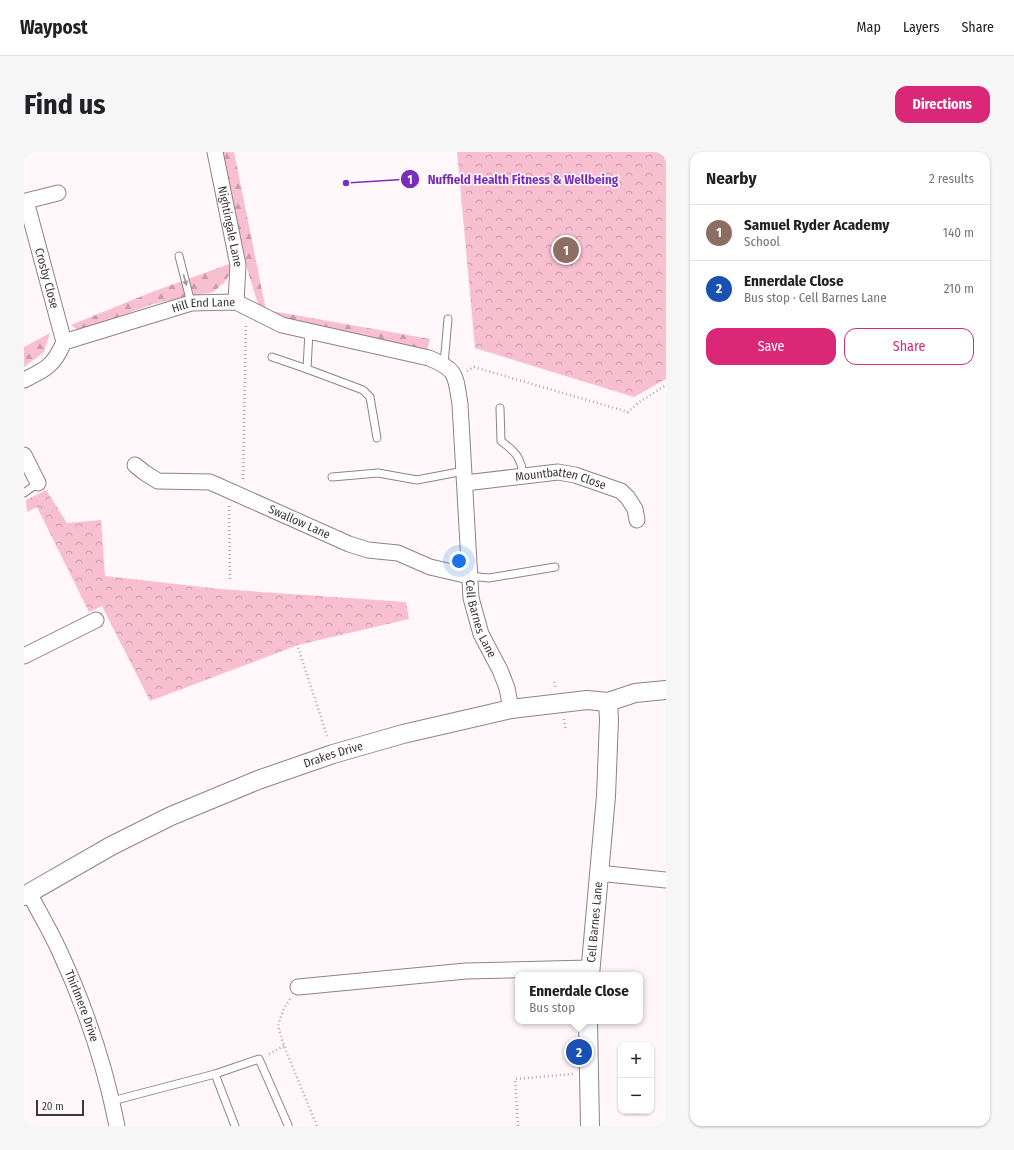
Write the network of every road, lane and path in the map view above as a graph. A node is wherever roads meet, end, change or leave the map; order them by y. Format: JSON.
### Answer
{"nodes":[{"id":1,"x":215,"y":152,"type":"edge"},
{"id":2,"x":58,"y":193,"type":"dead end"},
{"id":3,"x":179,"y":256,"type":"dead end"},
{"id":4,"x":191,"y":303,"type":"junction"},
{"id":5,"x":241,"y":305,"type":"junction"},
{"id":6,"x":448,"y":319,"type":"dead end"},
{"id":7,"x":309,"y":330,"type":"junction"},
{"id":8,"x":64,"y":342,"type":"junction"},
{"id":9,"x":272,"y":357,"type":"dead end"},
{"id":10,"x":444,"y":364,"type":"junction"},
{"id":11,"x":307,"y":369,"type":"junction"},
{"id":12,"x":24,"y":380,"type":"edge"},
{"id":13,"x":455,"y":380,"type":"junction"},
{"id":14,"x":666,"y":385,"type":"edge"},
{"id":15,"x":500,"y":408,"type":"dead end"},
{"id":16,"x":377,"y":438,"type":"dead end"},
{"id":17,"x":24,"y":455,"type":"edge"},
{"id":18,"x":135,"y":464,"type":"dead end"},
{"id":19,"x":524,"y":476,"type":"junction"},
{"id":20,"x":332,"y":477,"type":"dead end"},
{"id":21,"x":464,"y":477,"type":"junction"},
{"id":22,"x":38,"y":484,"type":"joint"},
{"id":23,"x":24,"y":493,"type":"edge"},
{"id":24,"x":236,"y":493,"type":"junction"},
{"id":25,"x":637,"y":520,"type":"dead end"},
{"id":26,"x":555,"y":567,"type":"dead end"},
{"id":27,"x":469,"y":576,"type":"junction"},
{"id":28,"x":230,"y":580,"type":"dead end"},
{"id":29,"x":96,"y":620,"type":"dead end"},
{"id":30,"x":297,"y":644,"type":"dead end"},
{"id":31,"x":24,"y":656,"type":"edge"},
{"id":32,"x":666,"y":690,"type":"edge"},
{"id":33,"x":608,"y":702,"type":"junction"},
{"id":34,"x":511,"y":709,"type":"junction"},
{"id":35,"x":332,"y":754,"type":"junction"},
{"id":36,"x":598,"y":874,"type":"junction"},
{"id":37,"x":666,"y":880,"type":"edge"},
{"id":38,"x":26,"y":894,"type":"edge"},
{"id":39,"x":590,"y":972,"type":"edge"},
{"id":40,"x":298,"y":987,"type":"joint"},
{"id":41,"x":588,"y":1024,"type":"edge"},
{"id":42,"x":284,"y":1046,"type":"junction"},
{"id":43,"x":259,"y":1059,"type":"junction"},
{"id":44,"x":588,"y":1072,"type":"junction"},
{"id":45,"x":215,"y":1074,"type":"junction"},
{"id":46,"x":112,"y":1101,"type":"junction"},
{"id":47,"x":288,"y":1125,"type":"edge"},
{"id":48,"x":117,"y":1126,"type":"edge"},
{"id":49,"x":235,"y":1126,"type":"edge"},
{"id":50,"x":317,"y":1126,"type":"edge"},
{"id":51,"x":518,"y":1126,"type":"edge"},
{"id":52,"x":590,"y":1126,"type":"edge"}],
"edges":[{"from":1,"to":5,"type":"street","name":"Nightingale Lane"},
{"from":2,"to":8,"type":"street","name":"Crosby Close"},
{"from":3,"to":4,"type":"lane","one_way":true},
{"from":4,"to":5,"type":"street","name":"Hill End Lane"},
{"from":4,"to":8,"type":"street","name":"Hill End Lane"},
{"from":5,"to":7,"type":"street","name":"Hill End Lane"},
{"from":5,"to":24,"type":"path"},
{"from":6,"to":10,"type":"lane"},
{"from":7,"to":10,"type":"street","name":"Hill End Lane"},
{"from":7,"to":11,"type":"lane"},
{"from":8,"to":12,"type":"street"},
{"from":9,"to":11,"type":"lane"},
{"from":10,"to":13,"type":"street"},
{"from":11,"to":16,"type":"lane"},
{"from":13,"to":14,"type":"path"},
{"from":13,"to":21,"type":"street","name":"Cell Barnes Lane"},
{"from":15,"to":19,"type":"lane"},
{"from":17,"to":22,"type":"street"},
{"from":18,"to":24,"type":"street","name":"Swallow Lane"},
{"from":19,"to":21,"type":"street","name":"Mountbatten Close"},
{"from":19,"to":25,"type":"street","name":"Mountbatten Close"},
{"from":20,"to":21,"type":"lane"},
{"from":21,"to":27,"type":"street","name":"Cell Barnes Lane"},
{"from":22,"to":23,"type":"lane"},
{"from":24,"to":27,"type":"street","name":"Swallow Lane"},
{"from":24,"to":28,"type":"path"},
{"from":26,"to":27,"type":"lane"},
{"from":27,"to":34,"type":"street","name":"Cell Barnes Lane"},
{"from":29,"to":31,"type":"street"},
{"from":30,"to":35,"type":"path"},
{"from":32,"to":33,"type":"street","name":"Drakes Drive"},
{"from":33,"to":34,"type":"street","name":"Drakes Drive"},
{"from":33,"to":36,"type":"street","name":"Cell Barnes Lane"},
{"from":34,"to":35,"type":"street","name":"Drakes Drive"},
{"from":35,"to":38,"type":"street","name":"Drakes Drive"},
{"from":36,"to":37,"type":"street"},
{"from":36,"to":39,"type":"street","name":"Cell Barnes Lane"},
{"from":38,"to":46,"type":"street","name":"Thirlmere Drive"},
{"from":39,"to":40,"type":"street"},
{"from":40,"to":42,"type":"path"},
{"from":41,"to":44,"type":"street"},
{"from":42,"to":43,"type":"path"},
{"from":42,"to":50,"type":"path"},
{"from":43,"to":45,"type":"lane"},
{"from":43,"to":47,"type":"lane"},
{"from":44,"to":51,"type":"path"},
{"from":44,"to":52,"type":"street"},
{"from":45,"to":46,"type":"lane"},
{"from":45,"to":49,"type":"lane"},
{"from":46,"to":48,"type":"street","name":"Thirlmere Drive"}]}
